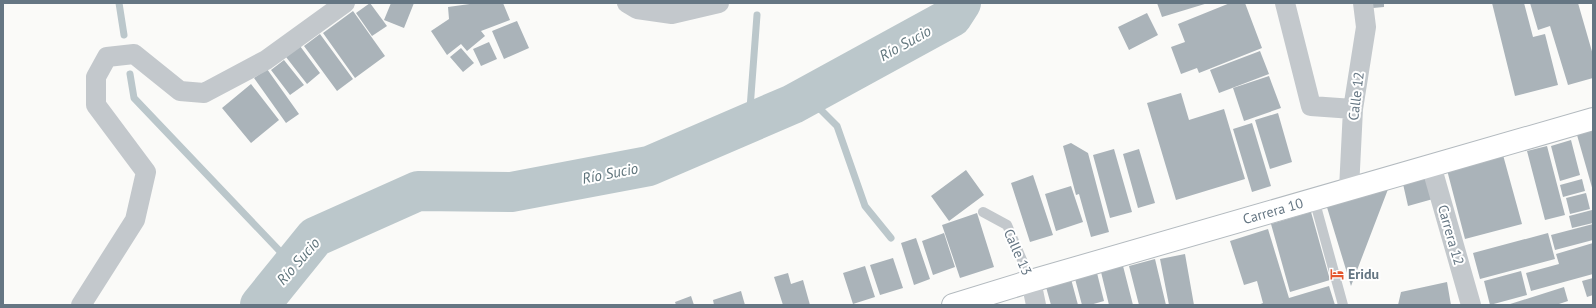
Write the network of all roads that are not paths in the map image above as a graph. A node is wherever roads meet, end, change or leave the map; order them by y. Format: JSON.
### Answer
{"nodes":[{"id":1,"x":345,"y":3,"type":"edge"},
{"id":2,"x":627,"y":3,"type":"edge"},
{"id":3,"x":719,"y":3,"type":"edge"},
{"id":4,"x":1285,"y":3,"type":"edge"},
{"id":5,"x":1363,"y":3,"type":"edge"},
{"id":6,"x":1353,"y":109,"type":"junction"},
{"id":7,"x":1593,"y":119,"type":"edge"},
{"id":8,"x":1431,"y":165,"type":"junction"},
{"id":9,"x":1349,"y":189,"type":"junction"},
{"id":10,"x":1314,"y":199,"type":"junction"},
{"id":11,"x":983,"y":212,"type":"dead end"},
{"id":12,"x":1031,"y":281,"type":"junction"},
{"id":13,"x":81,"y":305,"type":"edge"},
{"id":14,"x":953,"y":305,"type":"edge"},
{"id":15,"x":1036,"y":305,"type":"edge"},
{"id":16,"x":1343,"y":305,"type":"edge"},
{"id":17,"x":1471,"y":305,"type":"edge"}],
"edges":[{"from":1,"to":13,"type":"street"},
{"from":2,"to":3,"type":"street"},
{"from":4,"to":6,"type":"street"},
{"from":5,"to":6,"type":"street","name":"Calle 12"},
{"from":6,"to":9,"type":"street","name":"Calle 12"},
{"from":7,"to":8,"type":"main road","name":"Carrera 10"},
{"from":8,"to":9,"type":"main road","name":"Carrera 10"},
{"from":8,"to":17,"type":"street","name":"Carrera 12"},
{"from":9,"to":10,"type":"main road","name":"Carrera 10"},
{"from":10,"to":12,"type":"main road","name":"Carrera 10"},
{"from":10,"to":16,"type":"lane"},
{"from":11,"to":12,"type":"lane","name":"Calle 13"},
{"from":12,"to":14,"type":"main road","name":"Carrera 10"},
{"from":12,"to":15,"type":"street","name":"Calle 13"}]}
